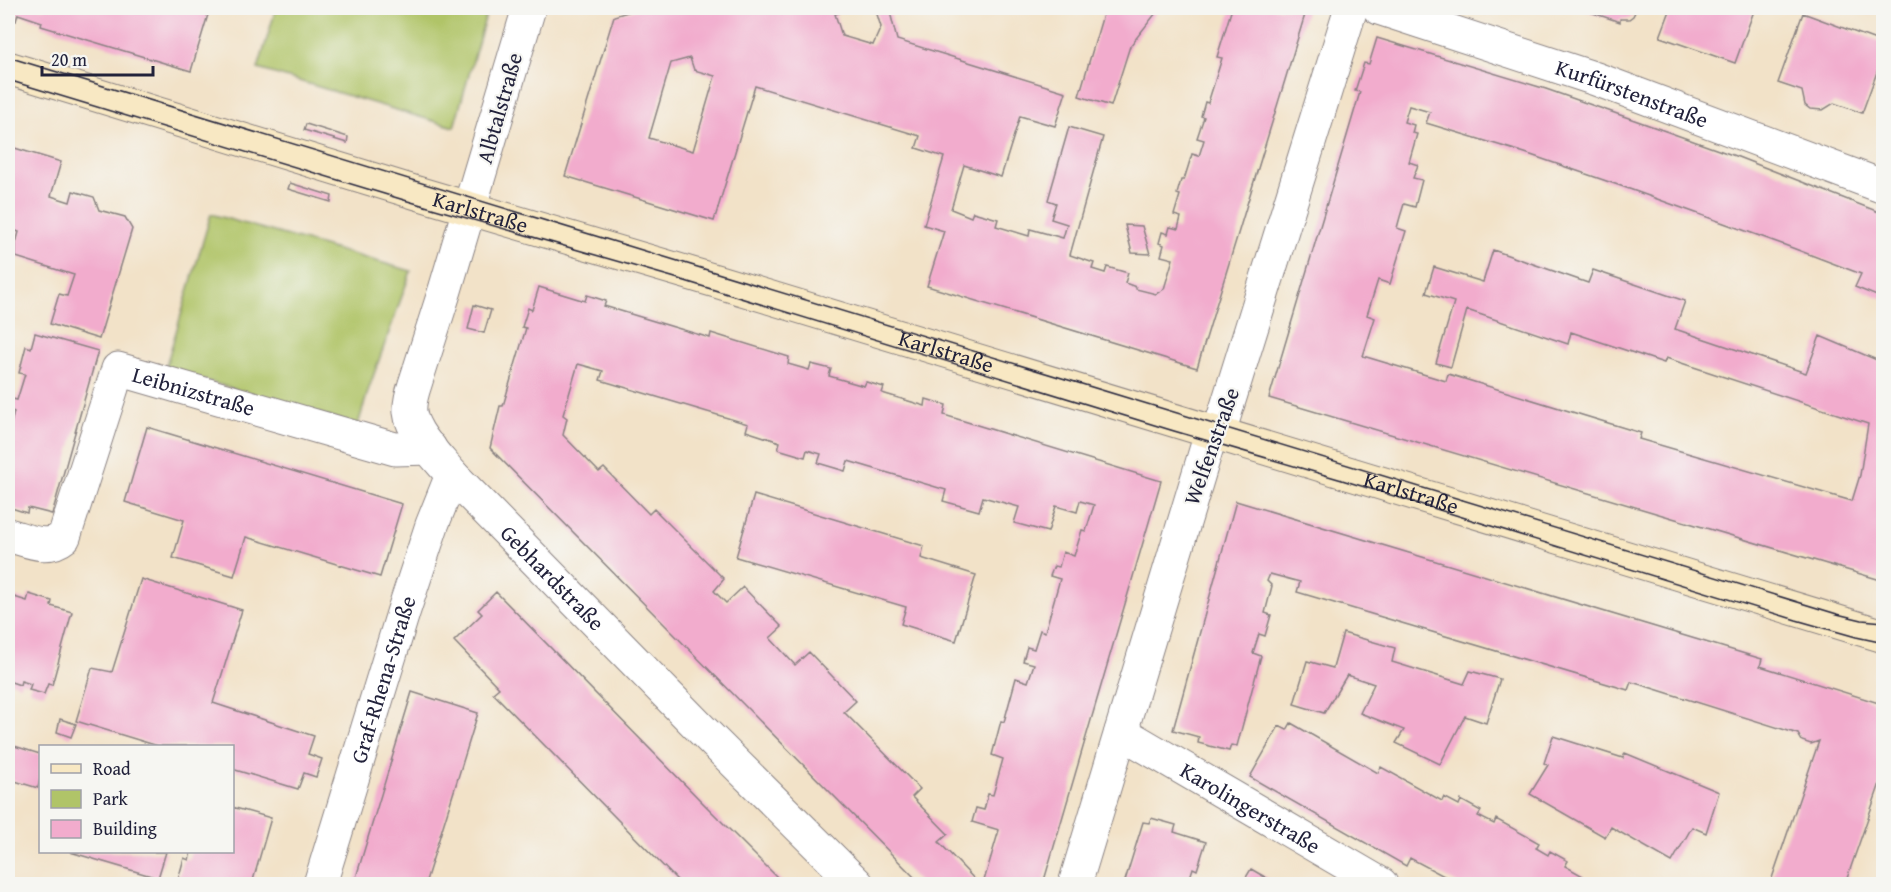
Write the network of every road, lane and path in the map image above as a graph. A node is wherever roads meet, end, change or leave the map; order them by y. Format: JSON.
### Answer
{"nodes":[{"id":1,"x":529,"y":8,"type":"edge"},
{"id":2,"x":1351,"y":8,"type":"edge"},
{"id":3,"x":1379,"y":8,"type":"edge"},
{"id":4,"x":8,"y":68,"type":"edge"},
{"id":5,"x":1884,"y":187,"type":"edge"},
{"id":6,"x":469,"y":209,"type":"junction"},
{"id":7,"x":1215,"y":434,"type":"junction"},
{"id":8,"x":430,"y":448,"type":"junction"},
{"id":9,"x":452,"y":475,"type":"junction"},
{"id":10,"x":8,"y":535,"type":"edge"},
{"id":11,"x":1884,"y":636,"type":"edge"},
{"id":12,"x":1121,"y":732,"type":"junction"},
{"id":13,"x":320,"y":885,"type":"edge"},
{"id":14,"x":856,"y":885,"type":"edge"},
{"id":15,"x":1075,"y":885,"type":"edge"},
{"id":16,"x":1381,"y":885,"type":"edge"}],
"edges":[{"from":1,"to":6,"type":"street","name":"Albtalstraße"},
{"from":2,"to":7,"type":"street","name":"Welfenstraße"},
{"from":3,"to":5,"type":"street","name":"Kurfürstenstraße"},
{"from":4,"to":6,"type":"main road","name":"Karlstraße"},
{"from":6,"to":7,"type":"main road","name":"Karlstraße"},
{"from":6,"to":8,"type":"street","name":"Gebhardstraße"},
{"from":7,"to":11,"type":"main road","name":"Karlstraße"},
{"from":7,"to":12,"type":"street","name":"Welfenstraße"},
{"from":8,"to":9,"type":"street","name":"Gebhardstraße"},
{"from":8,"to":10,"type":"street","name":"Leibnizstraße"},
{"from":9,"to":13,"type":"street","name":"Graf-Rhena-Straße"},
{"from":9,"to":14,"type":"street","name":"Gebhardstraße"},
{"from":12,"to":15,"type":"street","name":"Welfenstraße"},
{"from":12,"to":16,"type":"street","name":"Karolingerstraße"}]}
